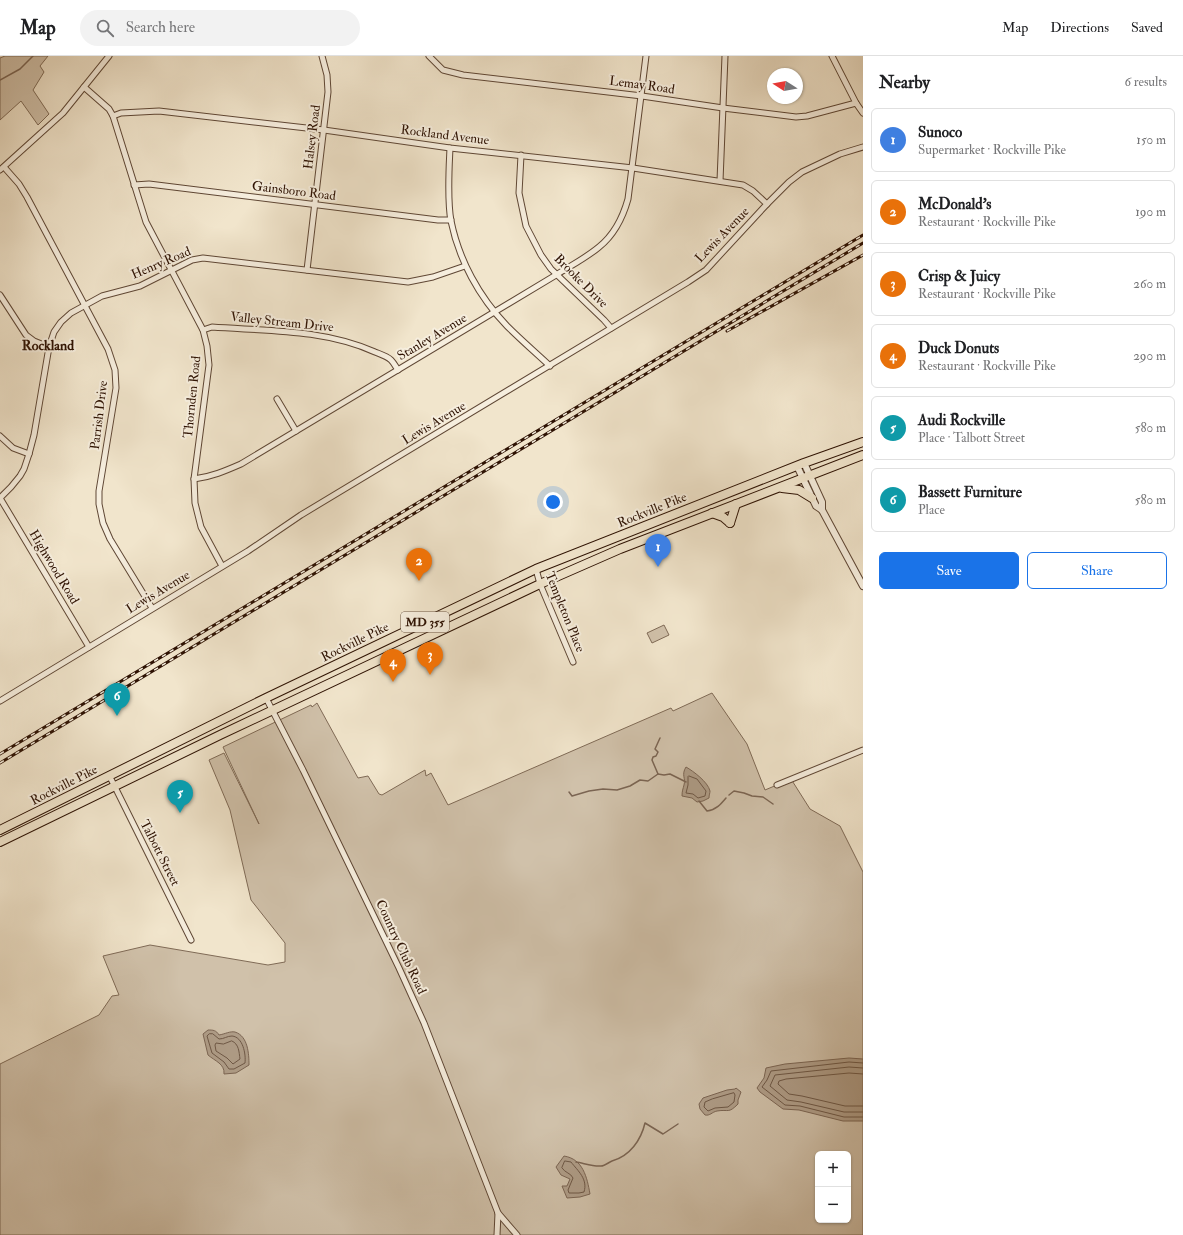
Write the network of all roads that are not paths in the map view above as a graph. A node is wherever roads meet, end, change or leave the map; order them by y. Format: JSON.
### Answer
{"nodes":[{"id":1,"x":109,"y":56,"type":"edge"},
{"id":2,"x":322,"y":56,"type":"edge"},
{"id":3,"x":429,"y":56,"type":"edge"},
{"id":4,"x":646,"y":56,"type":"edge"},
{"id":5,"x":725,"y":56,"type":"edge"},
{"id":6,"x":832,"y":56,"type":"edge"},
{"id":7,"x":84,"y":87,"type":"junction"},
{"id":8,"x":642,"y":96,"type":"junction"},
{"id":9,"x":856,"y":103,"type":"junction"},
{"id":10,"x":723,"y":108,"type":"junction"},
{"id":11,"x":863,"y":113,"type":"edge"},
{"id":12,"x":113,"y":116,"type":"junction"},
{"id":13,"x":324,"y":130,"type":"junction"},
{"id":14,"x":863,"y":147,"type":"edge"},
{"id":15,"x":450,"y":148,"type":"junction"},
{"id":16,"x":521,"y":155,"type":"junction"},
{"id":17,"x":2,"y":168,"type":"edge"},
{"id":18,"x":632,"y":168,"type":"junction"},
{"id":19,"x":720,"y":181,"type":"junction"},
{"id":20,"x":134,"y":185,"type":"junction"},
{"id":21,"x":314,"y":204,"type":"junction"},
{"id":22,"x":767,"y":204,"type":"junction"},
{"id":23,"x":451,"y":220,"type":"junction"},
{"id":24,"x":465,"y":266,"type":"junction"},
{"id":25,"x":171,"y":270,"type":"junction"},
{"id":26,"x":307,"y":270,"type":"junction"},
{"id":27,"x":556,"y":275,"type":"junction"},
{"id":28,"x":0,"y":295,"type":"edge"},
{"id":29,"x":85,"y":305,"type":"junction"},
{"id":30,"x":495,"y":312,"type":"junction"},
{"id":31,"x":611,"y":328,"type":"junction"},
{"id":32,"x":203,"y":330,"type":"junction"},
{"id":33,"x":49,"y":347,"type":"junction"},
{"id":34,"x":550,"y":366,"type":"junction"},
{"id":35,"x":398,"y":370,"type":"junction"},
{"id":36,"x":277,"y":399,"type":"dead end"},
{"id":37,"x":296,"y":431,"type":"junction"},
{"id":38,"x":0,"y":436,"type":"edge"},
{"id":39,"x":863,"y":442,"type":"edge"},
{"id":40,"x":29,"y":454,"type":"junction"},
{"id":41,"x":863,"y":455,"type":"edge"},
{"id":42,"x":801,"y":464,"type":"junction"},
{"id":43,"x":806,"y":478,"type":"junction"},
{"id":44,"x":194,"y":479,"type":"junction"},
{"id":45,"x":777,"y":488,"type":"junction"},
{"id":46,"x":0,"y":498,"type":"edge"},
{"id":47,"x":812,"y":498,"type":"junction"},
{"id":48,"x":736,"y":504,"type":"junction"},
{"id":49,"x":822,"y":510,"type":"junction"},
{"id":50,"x":712,"y":513,"type":"junction"},
{"id":51,"x":222,"y":566,"type":"junction"},
{"id":52,"x":536,"y":569,"type":"junction"},
{"id":53,"x":540,"y":584,"type":"junction"},
{"id":54,"x":863,"y":586,"type":"edge"},
{"id":55,"x":152,"y":608,"type":"junction"},
{"id":56,"x":89,"y":647,"type":"junction"},
{"id":57,"x":573,"y":662,"type":"dead end"},
{"id":58,"x":266,"y":698,"type":"junction"},
{"id":59,"x":0,"y":701,"type":"edge"},
{"id":60,"x":273,"y":710,"type":"junction"},
{"id":61,"x":189,"y":737,"type":"junction"},
{"id":62,"x":194,"y":747,"type":"junction"},
{"id":63,"x":863,"y":750,"type":"edge"},
{"id":64,"x":109,"y":775,"type":"junction"},
{"id":65,"x":777,"y":785,"type":"dead end"},
{"id":66,"x":114,"y":786,"type":"junction"},
{"id":67,"x":0,"y":830,"type":"edge"},
{"id":68,"x":0,"y":842,"type":"edge"},
{"id":69,"x":192,"y":940,"type":"dead end"},
{"id":70,"x":498,"y":1213,"type":"junction"},
{"id":71,"x":497,"y":1235,"type":"edge"},
{"id":72,"x":517,"y":1235,"type":"edge"}],
"edges":[{"from":1,"to":7,"type":"street"},
{"from":2,"to":13,"type":"street","name":"Halsey Road"},
{"from":3,"to":8,"type":"street","name":"Lemay Road"},
{"from":4,"to":8,"type":"street","name":"Stanley Avenue"},
{"from":5,"to":10,"type":"street"},
{"from":6,"to":9,"type":"street"},
{"from":7,"to":12,"type":"street","name":"Thornden Road"},
{"from":7,"to":17,"type":"street"},
{"from":8,"to":10,"type":"street","name":"Lemay Road"},
{"from":8,"to":18,"type":"street","name":"Stanley Avenue"},
{"from":9,"to":10,"type":"street","name":"Lemay Road"},
{"from":9,"to":11,"type":"street"},
{"from":10,"to":19,"type":"street"},
{"from":12,"to":13,"type":"street","name":"Rockland Avenue"},
{"from":12,"to":20,"type":"street","name":"Thornden Road"},
{"from":13,"to":15,"type":"street","name":"Rockland Avenue"},
{"from":13,"to":21,"type":"street","name":"Halsey Road"},
{"from":14,"to":22,"type":"street","name":"Lewis Avenue"},
{"from":15,"to":16,"type":"street","name":"Rockland Avenue"},
{"from":15,"to":23,"type":"street"},
{"from":16,"to":18,"type":"street","name":"Rockland Avenue"},
{"from":16,"to":27,"type":"street","name":"Brooke Drive"},
{"from":17,"to":29,"type":"street","name":"Parrish Drive"},
{"from":18,"to":19,"type":"street","name":"Rockland Avenue"},
{"from":18,"to":27,"type":"street","name":"Stanley Avenue"},
{"from":19,"to":22,"type":"street","name":"Rockland Avenue"},
{"from":20,"to":21,"type":"street","name":"Gainsboro Road"},
{"from":20,"to":25,"type":"street","name":"Thornden Road"},
{"from":21,"to":23,"type":"street","name":"Gainsboro Road"},
{"from":21,"to":26,"type":"street","name":"Halsey Road"},
{"from":22,"to":31,"type":"street","name":"Lewis Avenue"},
{"from":23,"to":24,"type":"street"},
{"from":24,"to":26,"type":"street","name":"Henry Road"},
{"from":24,"to":30,"type":"street"},
{"from":25,"to":26,"type":"street","name":"Henry Road"},
{"from":25,"to":29,"type":"street","name":"Henry Road"},
{"from":25,"to":32,"type":"street","name":"Thornden Road"},
{"from":27,"to":30,"type":"street","name":"Stanley Avenue"},
{"from":27,"to":31,"type":"street","name":"Brooke Drive"},
{"from":28,"to":33,"type":"street"},
{"from":29,"to":33,"type":"street","name":"Henry Road"},
{"from":29,"to":55,"type":"street","name":"Parrish Drive"},
{"from":30,"to":34,"type":"street"},
{"from":30,"to":35,"type":"street","name":"Stanley Avenue"},
{"from":31,"to":34,"type":"street","name":"Lewis Avenue"},
{"from":32,"to":35,"type":"street","name":"Valley Stream Drive"},
{"from":32,"to":44,"type":"street","name":"Thornden Road"},
{"from":33,"to":40,"type":"street","name":"Henry Road"},
{"from":34,"to":51,"type":"street","name":"Lewis Avenue"},
{"from":35,"to":37,"type":"street","name":"Stanley Avenue"},
{"from":36,"to":37,"type":"street"},
{"from":37,"to":44,"type":"street","name":"Stanley Avenue"},
{"from":38,"to":40,"type":"street"},
{"from":39,"to":42,"type":"main road","name":"Rockville Pike","number":"MD 355"},
{"from":40,"to":46,"type":"street","name":"Henry Road"},
{"from":41,"to":43,"type":"main road","name":"Rockville Pike","number":"MD 355"},
{"from":42,"to":43,"type":"street"},
{"from":42,"to":52,"type":"main road","name":"Rockville Pike","number":"MD 355"},
{"from":43,"to":45,"type":"main road","name":"Rockville Pike","number":"MD 355"},
{"from":43,"to":47,"type":"street"},
{"from":43,"to":49,"type":"street"},
{"from":44,"to":51,"type":"street","name":"Thornden Road"},
{"from":45,"to":47,"type":"main road"},
{"from":45,"to":48,"type":"main road","name":"Rockville Pike","number":"MD 355"},
{"from":46,"to":56,"type":"street","name":"Highwood Road"},
{"from":47,"to":49,"type":"street"},
{"from":48,"to":50,"type":"main road","name":"Rockville Pike","number":"MD 355"},
{"from":48,"to":50,"type":"main road"},
{"from":49,"to":54,"type":"street"},
{"from":50,"to":53,"type":"main road","name":"Rockville Pike","number":"MD 355"},
{"from":51,"to":55,"type":"street","name":"Lewis Avenue"},
{"from":52,"to":53,"type":"street","name":"Templeton Place"},
{"from":52,"to":58,"type":"main road","name":"Rockville Pike","number":"MD 355"},
{"from":53,"to":57,"type":"street","name":"Templeton Place"},
{"from":53,"to":60,"type":"main road","name":"Rockville Pike","number":"MD 355"},
{"from":55,"to":56,"type":"street","name":"Lewis Avenue"},
{"from":56,"to":59,"type":"street","name":"Lewis Avenue"},
{"from":58,"to":60,"type":"street","name":"Country Club Road"},
{"from":58,"to":61,"type":"main road","name":"Rockville Pike","number":"MD 355"},
{"from":60,"to":62,"type":"main road","name":"Rockville Pike","number":"MD 355"},
{"from":60,"to":70,"type":"street","name":"Country Club Road"},
{"from":61,"to":62,"type":"main road"},
{"from":61,"to":64,"type":"main road","name":"Rockville Pike","number":"MD 355"},
{"from":62,"to":66,"type":"main road","name":"Rockville Pike","number":"MD 355"},
{"from":63,"to":65,"type":"street"},
{"from":64,"to":66,"type":"street","name":"Talbott Street"},
{"from":64,"to":67,"type":"main road","name":"Rockville Pike","number":"MD 355"},
{"from":66,"to":68,"type":"main road","name":"Rockville Pike","number":"MD 355"},
{"from":66,"to":69,"type":"street","name":"Talbott Street"},
{"from":70,"to":71,"type":"street","name":"Country Club Road"},
{"from":70,"to":72,"type":"street","name":"Country Club Road"}]}
